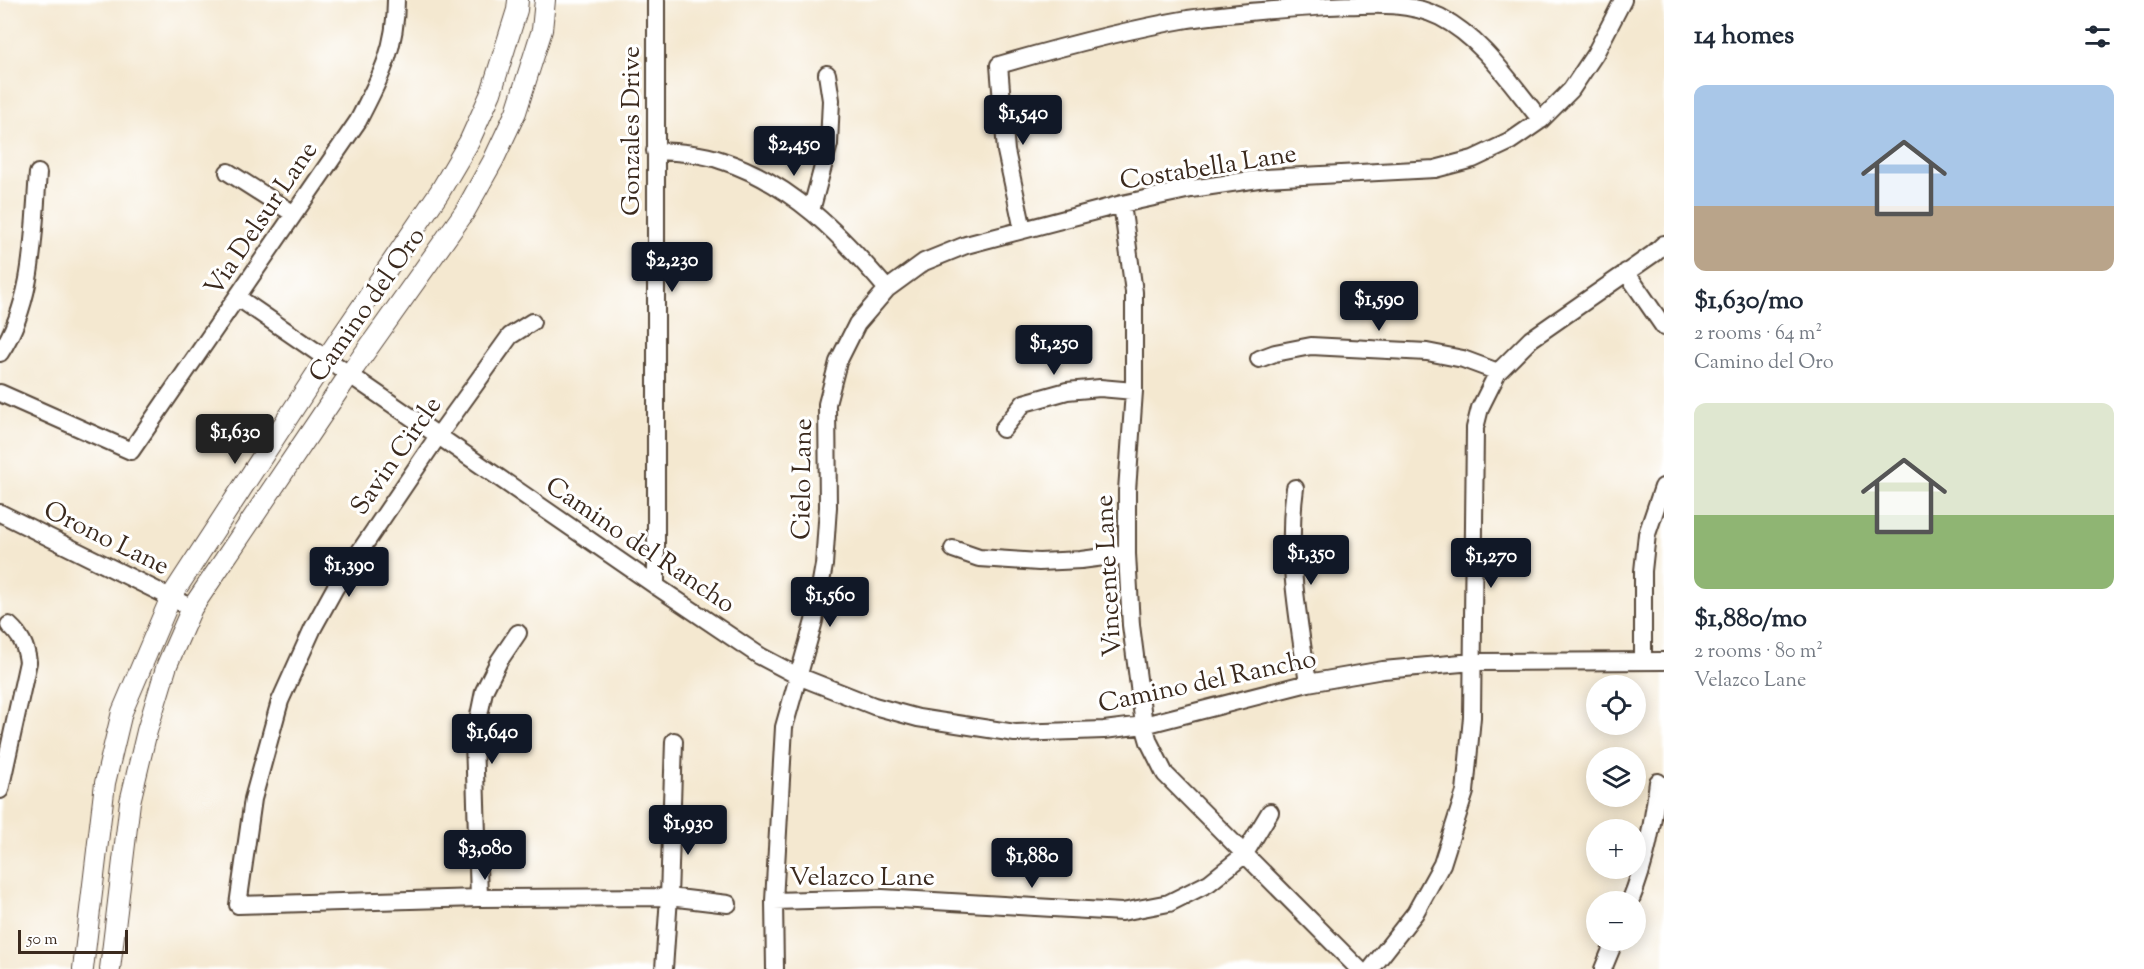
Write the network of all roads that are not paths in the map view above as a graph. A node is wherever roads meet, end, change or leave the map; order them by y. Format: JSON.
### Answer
{"nodes":[{"id":1,"x":396,"y":0,"type":"edge"},
{"id":2,"x":518,"y":0,"type":"edge"},
{"id":3,"x":545,"y":0,"type":"edge"},
{"id":4,"x":656,"y":0,"type":"edge"},
{"id":5,"x":1623,"y":0,"type":"edge"},
{"id":6,"x":827,"y":74,"type":"dead end"},
{"id":7,"x":1541,"y":120,"type":"junction"},
{"id":8,"x":655,"y":151,"type":"junction"},
{"id":9,"x":228,"y":172,"type":"dead end"},
{"id":10,"x":38,"y":173,"type":"dead end"},
{"id":11,"x":1122,"y":204,"type":"junction"},
{"id":12,"x":811,"y":211,"type":"junction"},
{"id":13,"x":294,"y":214,"type":"junction"},
{"id":14,"x":1023,"y":230,"type":"junction"},
{"id":15,"x":1664,"y":244,"type":"edge"},
{"id":16,"x":1626,"y":272,"type":"junction"},
{"id":17,"x":887,"y":289,"type":"junction"},
{"id":18,"x":237,"y":297,"type":"junction"},
{"id":19,"x":532,"y":322,"type":"dead end"},
{"id":20,"x":1664,"y":327,"type":"edge"},
{"id":21,"x":0,"y":353,"type":"edge"},
{"id":22,"x":326,"y":359,"type":"junction"},
{"id":23,"x":1259,"y":359,"type":"dead end"},
{"id":24,"x":1498,"y":372,"type":"junction"},
{"id":25,"x":349,"y":375,"type":"junction"},
{"id":26,"x":1134,"y":391,"type":"junction"},
{"id":27,"x":0,"y":393,"type":"edge"},
{"id":28,"x":1003,"y":429,"type":"dead end"},
{"id":29,"x":438,"y":436,"type":"junction"},
{"id":30,"x":1663,"y":487,"type":"edge"},
{"id":31,"x":1295,"y":488,"type":"dead end"},
{"id":32,"x":0,"y":513,"type":"edge"},
{"id":33,"x":953,"y":549,"type":"dead end"},
{"id":34,"x":1127,"y":554,"type":"junction"},
{"id":35,"x":656,"y":586,"type":"junction"},
{"id":36,"x":171,"y":597,"type":"junction"},
{"id":37,"x":192,"y":608,"type":"junction"},
{"id":38,"x":9,"y":625,"type":"dead end"},
{"id":39,"x":518,"y":633,"type":"dead end"},
{"id":40,"x":1643,"y":661,"type":"junction"},
{"id":41,"x":1664,"y":661,"type":"edge"},
{"id":42,"x":1473,"y":662,"type":"junction"},
{"id":43,"x":798,"y":676,"type":"junction"},
{"id":44,"x":1308,"y":683,"type":"junction"},
{"id":45,"x":1144,"y":725,"type":"junction"},
{"id":46,"x":674,"y":741,"type":"dead end"},
{"id":47,"x":1658,"y":782,"type":"dead end"},
{"id":48,"x":0,"y":790,"type":"edge"},
{"id":49,"x":1270,"y":812,"type":"dead end"},
{"id":50,"x":1244,"y":855,"type":"junction"},
{"id":51,"x":1634,"y":891,"type":"edge"},
{"id":52,"x":669,"y":897,"type":"junction"},
{"id":53,"x":479,"y":898,"type":"junction"},
{"id":54,"x":774,"y":901,"type":"junction"},
{"id":55,"x":728,"y":904,"type":"dead end"},
{"id":56,"x":1610,"y":951,"type":"edge"},
{"id":57,"x":83,"y":969,"type":"edge"},
{"id":58,"x":110,"y":969,"type":"edge"},
{"id":59,"x":664,"y":969,"type":"edge"},
{"id":60,"x":776,"y":969,"type":"edge"},
{"id":61,"x":1359,"y":969,"type":"edge"},
{"id":62,"x":1371,"y":969,"type":"edge"},
{"id":63,"x":1603,"y":969,"type":"edge"}],
"edges":[{"from":1,"to":13,"type":"street","name":"Via Delsur Lane"},
{"from":2,"to":22,"type":"street","name":"Camino del Oro"},
{"from":3,"to":25,"type":"street","name":"Camino del Oro"},
{"from":4,"to":8,"type":"street","name":"Gonzales Drive"},
{"from":5,"to":7,"type":"street","name":"Costabella Lane"},
{"from":6,"to":12,"type":"street"},
{"from":7,"to":11,"type":"street","name":"Costabella Lane"},
{"from":7,"to":14,"type":"street"},
{"from":8,"to":12,"type":"street"},
{"from":8,"to":35,"type":"street","name":"Gonzales Drive"},
{"from":9,"to":13,"type":"street"},
{"from":10,"to":21,"type":"street"},
{"from":11,"to":14,"type":"street","name":"Costabella Lane"},
{"from":11,"to":26,"type":"street","name":"Vincente Lane"},
{"from":12,"to":17,"type":"street"},
{"from":13,"to":18,"type":"street","name":"Via Delsur Lane"},
{"from":14,"to":17,"type":"street","name":"Costabella Lane"},
{"from":15,"to":16,"type":"street"},
{"from":16,"to":20,"type":"street"},
{"from":16,"to":24,"type":"street"},
{"from":17,"to":43,"type":"street","name":"Cielo Lane"},
{"from":18,"to":22,"type":"street","name":"Camino del Rancho"},
{"from":18,"to":27,"type":"street","name":"Via Delsur Lane"},
{"from":19,"to":29,"type":"street","name":"Savin Circle"},
{"from":22,"to":25,"type":"street","name":"Camino del Rancho"},
{"from":22,"to":36,"type":"street","name":"Camino del Oro"},
{"from":23,"to":24,"type":"street"},
{"from":24,"to":42,"type":"street"},
{"from":25,"to":29,"type":"street","name":"Camino del Rancho"},
{"from":25,"to":37,"type":"street","name":"Camino del Oro"},
{"from":26,"to":28,"type":"street"},
{"from":26,"to":34,"type":"street","name":"Vincente Lane"},
{"from":29,"to":35,"type":"street","name":"Camino del Rancho"},
{"from":29,"to":53,"type":"street","name":"Savin Circle"},
{"from":30,"to":40,"type":"street"},
{"from":31,"to":44,"type":"street"},
{"from":32,"to":36,"type":"street","name":"Orono Lane"},
{"from":33,"to":34,"type":"street"},
{"from":34,"to":45,"type":"street","name":"Vincente Lane"},
{"from":35,"to":43,"type":"street","name":"Camino del Rancho"},
{"from":36,"to":37,"type":"street","name":"Orono Lane"},
{"from":36,"to":57,"type":"street","name":"Camino del Oro"},
{"from":37,"to":58,"type":"street","name":"Camino del Oro"},
{"from":38,"to":48,"type":"street"},
{"from":39,"to":53,"type":"street"},
{"from":40,"to":41,"type":"street","name":"Camino del Rancho"},
{"from":40,"to":42,"type":"street","name":"Camino del Rancho"},
{"from":42,"to":44,"type":"street","name":"Camino del Rancho"},
{"from":42,"to":62,"type":"street"},
{"from":43,"to":45,"type":"street","name":"Camino del Rancho"},
{"from":43,"to":54,"type":"street","name":"Cielo Lane"},
{"from":44,"to":45,"type":"street","name":"Camino del Rancho"},
{"from":45,"to":50,"type":"street","name":"Vincente Lane"},
{"from":46,"to":52,"type":"street"},
{"from":47,"to":51,"type":"street"},
{"from":49,"to":50,"type":"street","name":"Velazco Lane"},
{"from":50,"to":54,"type":"street","name":"Velazco Lane"},
{"from":50,"to":61,"type":"street","name":"Vincente Lane"},
{"from":52,"to":53,"type":"street"},
{"from":52,"to":55,"type":"street"},
{"from":52,"to":59,"type":"street"},
{"from":54,"to":60,"type":"street","name":"Cielo Lane"},
{"from":56,"to":63,"type":"street"}]}
